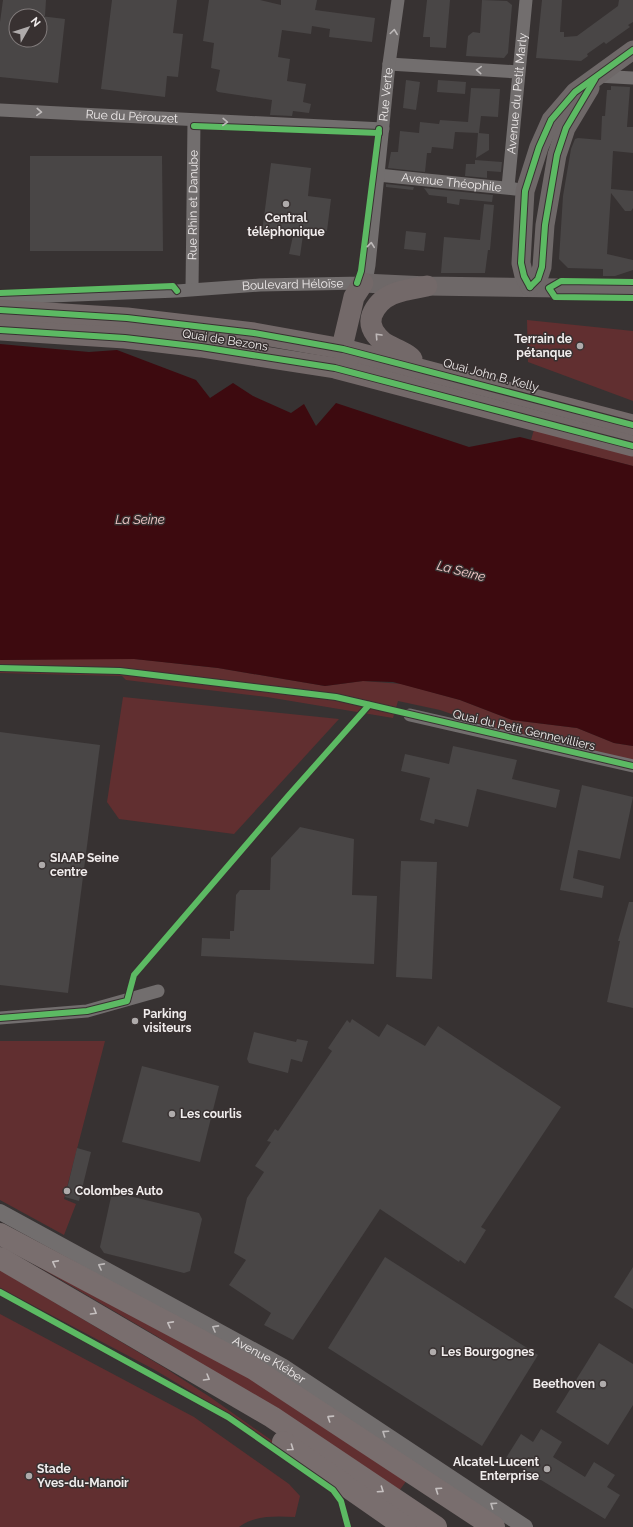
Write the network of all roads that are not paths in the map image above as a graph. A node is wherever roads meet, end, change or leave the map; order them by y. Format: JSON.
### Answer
{"nodes":[{"id":1,"x":398,"y":0,"type":"edge"},
{"id":2,"x":526,"y":0,"type":"edge"},
{"id":3,"x":633,"y":50,"type":"edge"},
{"id":4,"x":389,"y":64,"type":"junction"},
{"id":5,"x":518,"y":72,"type":"junction"},
{"id":6,"x":597,"y":76,"type":"junction"},
{"id":7,"x":633,"y":78,"type":"edge"},
{"id":8,"x":0,"y":110,"type":"edge"},
{"id":9,"x":194,"y":121,"type":"junction"},
{"id":10,"x":383,"y":129,"type":"junction"},
{"id":11,"x":378,"y":174,"type":"junction"},
{"id":12,"x":517,"y":189,"type":"junction"},
{"id":13,"x":545,"y":225,"type":"junction"},
{"id":14,"x":363,"y":283,"type":"junction"},
{"id":15,"x":427,"y":286,"type":"junction"},
{"id":16,"x":530,"y":287,"type":"junction"},
{"id":17,"x":192,"y":289,"type":"junction"},
{"id":18,"x":633,"y":289,"type":"edge"},
{"id":19,"x":0,"y":298,"type":"edge"},
{"id":20,"x":0,"y":310,"type":"edge"},
{"id":21,"x":0,"y":330,"type":"edge"},
{"id":22,"x":343,"y":348,"type":"junction"},
{"id":23,"x":320,"y":366,"type":"junction"},
{"id":24,"x":418,"y":367,"type":"junction"},
{"id":25,"x":359,"y":374,"type":"junction"},
{"id":26,"x":633,"y":424,"type":"edge"},
{"id":27,"x":633,"y":446,"type":"edge"},
{"id":28,"x":410,"y":715,"type":"dead end"},
{"id":29,"x":633,"y":766,"type":"edge"},
{"id":30,"x":158,"y":992,"type":"dead end"},
{"id":31,"x":0,"y":1018,"type":"edge"},
{"id":32,"x":0,"y":1212,"type":"edge"},
{"id":33,"x":0,"y":1234,"type":"edge"},
{"id":34,"x":0,"y":1258,"type":"edge"},
{"id":35,"x":235,"y":1394,"type":"junction"},
{"id":36,"x":405,"y":1527,"type":"edge"},
{"id":37,"x":436,"y":1527,"type":"edge"},
{"id":38,"x":494,"y":1527,"type":"edge"},
{"id":39,"x":525,"y":1527,"type":"edge"}],
"edges":[{"from":4,"to":1,"type":"street","name":"Rue Verte","one_way":true},
{"from":2,"to":5,"type":"street","name":"Avenue du Petit Marly"},
{"from":3,"to":6,"type":"main road"},
{"from":5,"to":4,"type":"street","one_way":true},
{"from":4,"to":10,"type":"street","name":"Rue Verte"},
{"from":5,"to":12,"type":"street","name":"Avenue du Petit Marly"},
{"from":6,"to":7,"type":"street"},
{"from":6,"to":12,"type":"main road"},
{"from":6,"to":13,"type":"main road"},
{"from":8,"to":9,"type":"street","name":"Rue du Pérouzet","one_way":true},
{"from":9,"to":10,"type":"street","name":"Rue du Pérouzet","one_way":true},
{"from":9,"to":17,"type":"street","name":"Rue Rhin et Danube"},
{"from":10,"to":11,"type":"street","name":"Rue Verte"},
{"from":11,"to":12,"type":"street","name":"Avenue Théophile"},
{"from":14,"to":11,"type":"street","name":"Rue Verte","one_way":true},
{"from":12,"to":13,"type":"main road"},
{"from":12,"to":16,"type":"main road"},
{"from":13,"to":16,"type":"main road"},
{"from":14,"to":15,"type":"main road","name":"Boulevard Héloïse"},
{"from":14,"to":17,"type":"street","name":"Boulevard Héloïse"},
{"from":14,"to":22,"type":"main road"},
{"from":15,"to":16,"type":"main road","name":"Boulevard Héloïse"},
{"from":24,"to":15,"type":"main road","one_way":true},
{"from":16,"to":18,"type":"main road","name":"Boulevard Héloïse"},
{"from":17,"to":19,"type":"street","name":"Boulevard Héloïse"},
{"from":20,"to":22,"type":"main road","name":"Quai de Bezons"},
{"from":21,"to":23,"type":"main road","name":"Quai de Bezons"},
{"from":22,"to":23,"type":"main road"},
{"from":22,"to":24,"type":"main road","name":"Quai John B. Kelly"},
{"from":22,"to":25,"type":"main road"},
{"from":23,"to":25,"type":"main road","name":"Quai de Bezons"},
{"from":24,"to":26,"type":"main road","name":"Quai John B. Kelly"},
{"from":25,"to":27,"type":"main road","name":"Quai de Bezons"},
{"from":28,"to":29,"type":"street","name":"Quai du Petit Gennevilliers"},
{"from":30,"to":31,"type":"street"},
{"from":39,"to":32,"type":"street","name":"Avenue Kléber","one_way":true},
{"from":38,"to":33,"type":"highway","one_way":true},
{"from":34,"to":35,"type":"highway","one_way":true},
{"from":35,"to":36,"type":"highway","one_way":true},
{"from":35,"to":37,"type":"highway","one_way":true}]}
